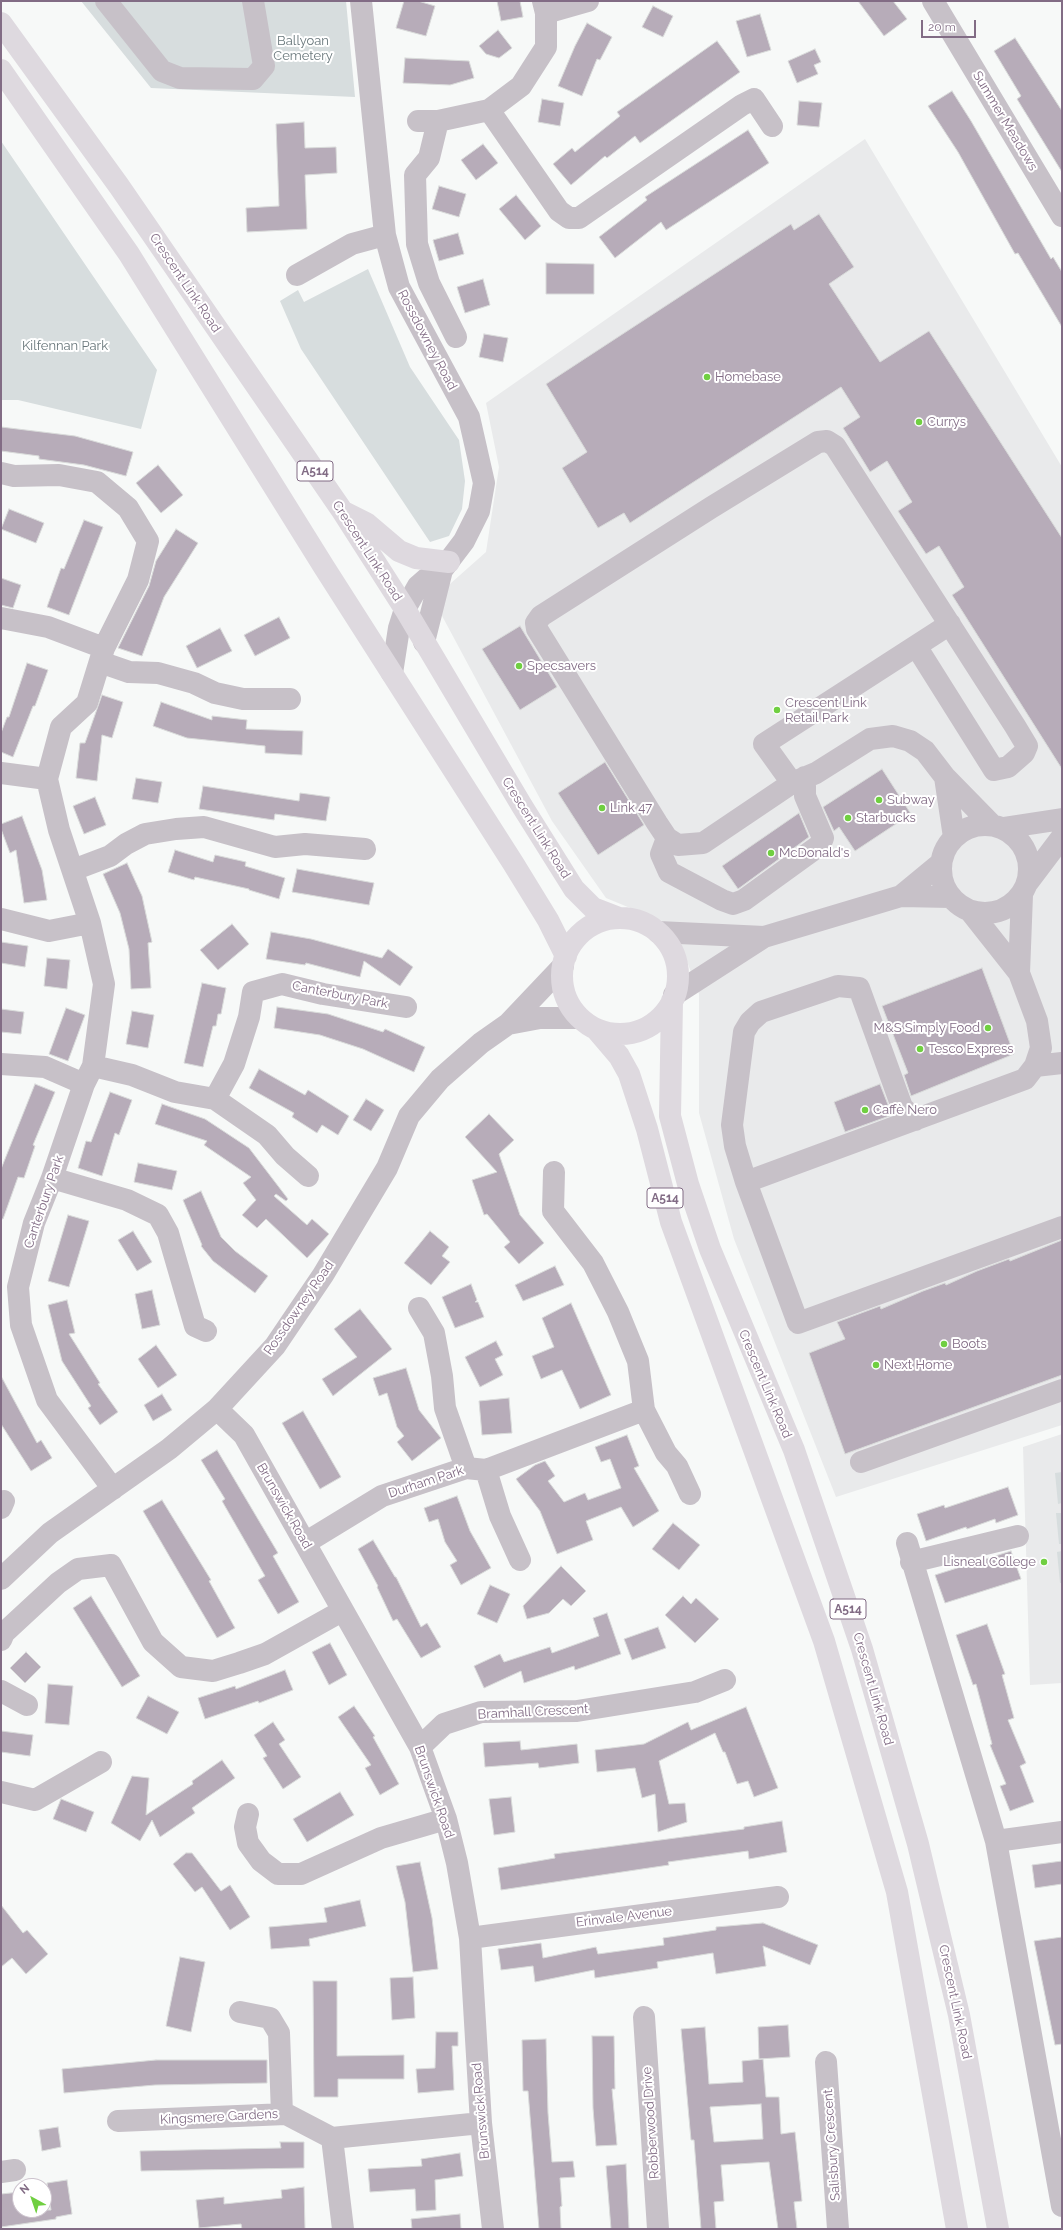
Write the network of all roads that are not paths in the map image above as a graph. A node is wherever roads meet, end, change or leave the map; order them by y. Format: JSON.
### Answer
{"nodes":[{"id":1,"x":106,"y":1,"type":"edge"},
{"id":2,"x":253,"y":1,"type":"edge"},
{"id":3,"x":361,"y":1,"type":"edge"},
{"id":4,"x":588,"y":1,"type":"edge"},
{"id":5,"x":933,"y":1,"type":"edge"},
{"id":6,"x":545,"y":7,"type":"edge"},
{"id":7,"x":1,"y":23,"type":"edge"},
{"id":8,"x":1,"y":70,"type":"edge"},
{"id":9,"x":489,"y":110,"type":"junction"},
{"id":10,"x":772,"y":126,"type":"dead end"},
{"id":11,"x":1062,"y":216,"type":"edge"},
{"id":12,"x":385,"y":236,"type":"junction"},
{"id":13,"x":297,"y":274,"type":"dead end"},
{"id":14,"x":456,"y":337,"type":"dead end"},
{"id":15,"x":1,"y":473,"type":"edge"},
{"id":16,"x":343,"y":512,"type":"junction"},
{"id":17,"x":446,"y":566,"type":"junction"},
{"id":18,"x":405,"y":609,"type":"junction"},
{"id":19,"x":1,"y":618,"type":"edge"},
{"id":20,"x":950,"y":624,"type":"junction"},
{"id":21,"x":424,"y":642,"type":"junction"},
{"id":22,"x":916,"y":646,"type":"junction"},
{"id":23,"x":102,"y":655,"type":"junction"},
{"id":24,"x":392,"y":673,"type":"junction"},
{"id":25,"x":290,"y":698,"type":"dead end"},
{"id":26,"x":1,"y":773,"type":"edge"},
{"id":27,"x":945,"y":777,"type":"junction"},
{"id":28,"x":47,"y":779,"type":"junction"},
{"id":29,"x":799,"y":780,"type":"junction"},
{"id":30,"x":1062,"y":819,"type":"edge"},
{"id":31,"x":997,"y":826,"type":"junction"},
{"id":32,"x":954,"y":837,"type":"junction"},
{"id":33,"x":1062,"y":837,"type":"edge"},
{"id":34,"x":667,"y":838,"type":"junction"},
{"id":35,"x":365,"y":849,"type":"dead end"},
{"id":36,"x":941,"y":863,"type":"junction"},
{"id":37,"x":73,"y":870,"type":"junction"},
{"id":38,"x":1025,"y":888,"type":"junction"},
{"id":39,"x":901,"y":896,"type":"junction"},
{"id":40,"x":951,"y":898,"type":"junction"},
{"id":41,"x":970,"y":911,"type":"junction"},
{"id":42,"x":619,"y":918,"type":"junction"},
{"id":43,"x":1,"y":919,"type":"edge"},
{"id":44,"x":90,"y":923,"type":"junction"},
{"id":45,"x":658,"y":932,"type":"junction"},
{"id":46,"x":764,"y":937,"type":"junction"},
{"id":47,"x":564,"y":961,"type":"junction"},
{"id":48,"x":1019,"y":973,"type":"junction"},
{"id":49,"x":673,"y":998,"type":"junction"},
{"id":50,"x":406,"y":1008,"type":"dead end"},
{"id":51,"x":587,"y":1023,"type":"junction"},
{"id":52,"x":508,"y":1024,"type":"junction"},
{"id":53,"x":1062,"y":1063,"type":"edge"},
{"id":54,"x":1,"y":1064,"type":"edge"},
{"id":55,"x":1035,"y":1066,"type":"junction"},
{"id":56,"x":88,"y":1075,"type":"junction"},
{"id":57,"x":215,"y":1099,"type":"junction"},
{"id":58,"x":915,"y":1120,"type":"junction"},
{"id":59,"x":554,"y":1172,"type":"dead end"},
{"id":60,"x":308,"y":1176,"type":"dead end"},
{"id":61,"x":52,"y":1178,"type":"junction"},
{"id":62,"x":746,"y":1182,"type":"junction"},
{"id":63,"x":1062,"y":1227,"type":"edge"},
{"id":64,"x":9,"y":1287,"type":"edge"},
{"id":65,"x":419,"y":1308,"type":"dead end"},
{"id":66,"x":206,"y":1331,"type":"dead end"},
{"id":67,"x":1062,"y":1390,"type":"edge"},
{"id":68,"x":217,"y":1409,"type":"junction"},
{"id":69,"x":644,"y":1410,"type":"junction"},
{"id":70,"x":861,"y":1462,"type":"dead end"},
{"id":71,"x":476,"y":1469,"type":"junction"},
{"id":72,"x":113,"y":1488,"type":"junction"},
{"id":73,"x":690,"y":1494,"type":"dead end"},
{"id":74,"x":1018,"y":1536,"type":"dead end"},
{"id":75,"x":306,"y":1543,"type":"junction"},
{"id":76,"x":520,"y":1560,"type":"dead end"},
{"id":77,"x":1,"y":1579,"type":"edge"},
{"id":78,"x":342,"y":1611,"type":"junction"},
{"id":79,"x":1,"y":1640,"type":"edge"},
{"id":80,"x":725,"y":1680,"type":"dead end"},
{"id":81,"x":1,"y":1691,"type":"edge"},
{"id":82,"x":27,"y":1705,"type":"dead end"},
{"id":83,"x":420,"y":1747,"type":"junction"},
{"id":84,"x":101,"y":1762,"type":"dead end"},
{"id":85,"x":1,"y":1792,"type":"edge"},
{"id":86,"x":248,"y":1814,"type":"dead end"},
{"id":87,"x":446,"y":1819,"type":"junction"},
{"id":88,"x":1062,"y":1832,"type":"edge"},
{"id":89,"x":996,"y":1841,"type":"junction"},
{"id":90,"x":778,"y":1897,"type":"dead end"},
{"id":91,"x":470,"y":1938,"type":"junction"},
{"id":92,"x":240,"y":2012,"type":"dead end"},
{"id":93,"x":644,"y":2017,"type":"dead end"},
{"id":94,"x":826,"y":2062,"type":"dead end"},
{"id":95,"x":282,"y":2114,"type":"junction"},
{"id":96,"x":118,"y":2122,"type":"dead end"},
{"id":97,"x":481,"y":2123,"type":"junction"},
{"id":98,"x":332,"y":2138,"type":"junction"},
{"id":99,"x":1062,"y":2206,"type":"edge"},
{"id":100,"x":343,"y":2229,"type":"edge"},
{"id":101,"x":493,"y":2229,"type":"edge"},
{"id":102,"x":658,"y":2229,"type":"edge"},
{"id":103,"x":838,"y":2229,"type":"edge"},
{"id":104,"x":957,"y":2229,"type":"edge"},
{"id":105,"x":998,"y":2229,"type":"edge"}],
"edges":[{"from":1,"to":2,"type":"street"},
{"from":3,"to":12,"type":"street","name":"Rossdowney Road"},
{"from":4,"to":6,"type":"street"},
{"from":5,"to":11,"type":"street","name":"Summer Meadows"},
{"from":6,"to":9,"type":"street"},
{"from":7,"to":16,"type":"highway","name":"Crescent Link Road","number":"A514"},
{"from":8,"to":24,"type":"highway","number":"A514"},
{"from":9,"to":10,"type":"street"},
{"from":9,"to":14,"type":"street"},
{"from":12,"to":13,"type":"street"},
{"from":12,"to":17,"type":"street","name":"Rossdowney Road"},
{"from":15,"to":23,"type":"street","name":"Canterbury Park"},
{"from":16,"to":17,"type":"highway"},
{"from":16,"to":18,"type":"highway","name":"Crescent Link Road","number":"A514"},
{"from":17,"to":18,"type":"street","name":"Rossdowney Road"},
{"from":17,"to":21,"type":"street","name":"Rossdowney Road"},
{"from":18,"to":21,"type":"highway","name":"Crescent Link Road","number":"A514"},
{"from":18,"to":24,"type":"street","name":"Rossdowney Road"},
{"from":19,"to":23,"type":"street"},
{"from":20,"to":22,"type":"street"},
{"from":20,"to":22,"type":"street"},
{"from":20,"to":34,"type":"street"},
{"from":21,"to":42,"type":"highway","name":"Crescent Link Road","number":"A514"},
{"from":22,"to":29,"type":"street"},
{"from":23,"to":25,"type":"street"},
{"from":23,"to":28,"type":"street","name":"Canterbury Park"},
{"from":24,"to":47,"type":"highway","number":"A514"},
{"from":26,"to":28,"type":"street"},
{"from":27,"to":29,"type":"street"},
{"from":27,"to":31,"type":"street"},
{"from":27,"to":32,"type":"street"},
{"from":28,"to":37,"type":"street","name":"Canterbury Park"},
{"from":29,"to":34,"type":"street"},
{"from":29,"to":34,"type":"street"},
{"from":30,"to":31,"type":"street"},
{"from":31,"to":32,"type":"street"},
{"from":31,"to":38,"type":"street"},
{"from":32,"to":36,"type":"street"},
{"from":33,"to":38,"type":"street"},
{"from":35,"to":37,"type":"street"},
{"from":36,"to":39,"type":"street"},
{"from":36,"to":40,"type":"street"},
{"from":37,"to":44,"type":"street","name":"Canterbury Park"},
{"from":38,"to":41,"type":"street"},
{"from":38,"to":48,"type":"street"},
{"from":39,"to":40,"type":"street"},
{"from":39,"to":46,"type":"street"},
{"from":40,"to":41,"type":"street"},
{"from":41,"to":48,"type":"street"},
{"from":42,"to":45,"type":"highway","name":"Crescent Link Road","number":"A514"},
{"from":42,"to":47,"type":"highway","name":"Crescent Link Road","number":"A514"},
{"from":43,"to":44,"type":"street"},
{"from":44,"to":56,"type":"street","name":"Canterbury Park"},
{"from":45,"to":46,"type":"street"},
{"from":45,"to":49,"type":"highway","name":"Crescent Link Road","number":"A514"},
{"from":46,"to":49,"type":"street"},
{"from":47,"to":51,"type":"highway","number":"A514"},
{"from":47,"to":52,"type":"street","name":"Rossdowney Road"},
{"from":48,"to":55,"type":"street"},
{"from":49,"to":51,"type":"highway","name":"Crescent Link Road","number":"A514"},
{"from":49,"to":105,"type":"highway","name":"Crescent Link Road","number":"A514"},
{"from":50,"to":57,"type":"street","name":"Canterbury Park"},
{"from":51,"to":52,"type":"street","name":"Rossdowney Road"},
{"from":51,"to":104,"type":"highway","number":"A514"},
{"from":52,"to":68,"type":"street","name":"Rossdowney Road"},
{"from":53,"to":55,"type":"street"},
{"from":54,"to":56,"type":"street"},
{"from":55,"to":58,"type":"street"},
{"from":56,"to":57,"type":"street"},
{"from":56,"to":61,"type":"street","name":"Canterbury Park"},
{"from":57,"to":60,"type":"street"},
{"from":58,"to":62,"type":"street"},
{"from":58,"to":62,"type":"street"},
{"from":59,"to":69,"type":"street"},
{"from":61,"to":64,"type":"street","name":"Canterbury Park"},
{"from":61,"to":66,"type":"street"},
{"from":62,"to":63,"type":"street"},
{"from":64,"to":72,"type":"street","name":"Canterbury Park"},
{"from":65,"to":71,"type":"street"},
{"from":67,"to":70,"type":"street"},
{"from":68,"to":72,"type":"street","name":"Rossdowney Road"},
{"from":68,"to":75,"type":"street","name":"Brunswick Road"},
{"from":69,"to":71,"type":"street","name":"Durham Park"},
{"from":69,"to":73,"type":"street"},
{"from":71,"to":75,"type":"street","name":"Durham Park"},
{"from":71,"to":76,"type":"street"},
{"from":72,"to":77,"type":"street","name":"Rossdowney Road"},
{"from":74,"to":89,"type":"street"},
{"from":75,"to":78,"type":"street","name":"Brunswick Road"},
{"from":78,"to":79,"type":"street"},
{"from":78,"to":83,"type":"street","name":"Brunswick Road"},
{"from":80,"to":83,"type":"street","name":"Bramhall Crescent"},
{"from":81,"to":82,"type":"street"},
{"from":83,"to":87,"type":"street","name":"Brunswick Road"},
{"from":84,"to":85,"type":"street"},
{"from":86,"to":87,"type":"street"},
{"from":87,"to":91,"type":"street","name":"Brunswick Road"},
{"from":88,"to":89,"type":"street"},
{"from":89,"to":99,"type":"street"},
{"from":90,"to":91,"type":"street","name":"Erinvale Avenue"},
{"from":91,"to":97,"type":"street","name":"Brunswick Road"},
{"from":92,"to":95,"type":"street"},
{"from":93,"to":102,"type":"street","name":"Robberwood Drive"},
{"from":94,"to":103,"type":"street","name":"Salisbury Crescent"},
{"from":95,"to":96,"type":"street","name":"Kingsmere Gardens"},
{"from":95,"to":98,"type":"street","name":"Kingsmere Gardens"},
{"from":97,"to":98,"type":"street"},
{"from":97,"to":101,"type":"street","name":"Brunswick Road"},
{"from":98,"to":100,"type":"street"}]}
